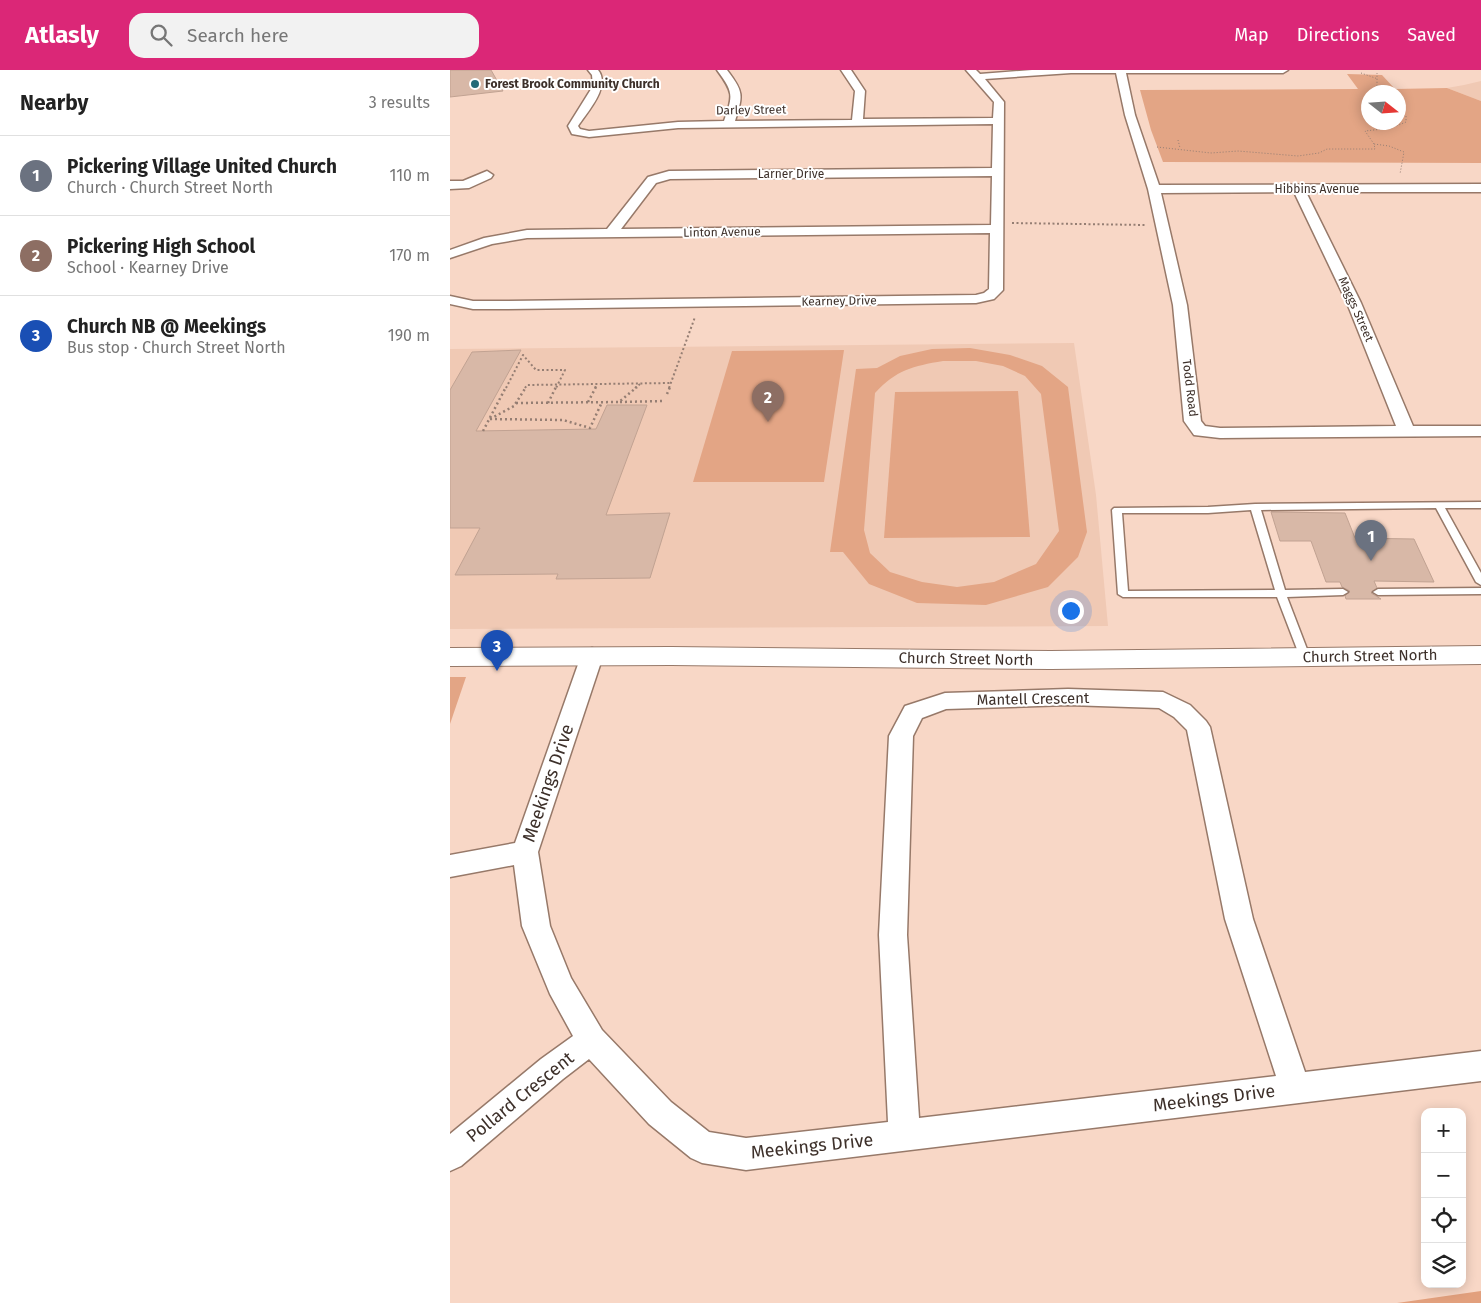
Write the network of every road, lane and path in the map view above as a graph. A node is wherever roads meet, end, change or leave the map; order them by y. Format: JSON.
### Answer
{"nodes":[{"id":1,"x":593,"y":70,"type":"edge"},
{"id":2,"x":722,"y":70,"type":"edge"},
{"id":3,"x":846,"y":70,"type":"edge"},
{"id":4,"x":1120,"y":70,"type":"edge"},
{"id":5,"x":1283,"y":70,"type":"edge"},
{"id":6,"x":1362,"y":73,"type":"dead end"},
{"id":7,"x":1377,"y":73,"type":"dead end"},
{"id":8,"x":974,"y":74,"type":"edge"},
{"id":9,"x":1378,"y":79,"type":"junction"},
{"id":10,"x":1377,"y":85,"type":"edge"},
{"id":11,"x":1000,"y":121,"type":"junction"},
{"id":12,"x":856,"y":122,"type":"junction"},
{"id":13,"x":729,"y":123,"type":"junction"},
{"id":14,"x":1378,"y":130,"type":"edge"},
{"id":15,"x":1178,"y":140,"type":"dead end"},
{"id":16,"x":1374,"y":144,"type":"junction"},
{"id":17,"x":1152,"y":147,"type":"dead end"},
{"id":18,"x":1180,"y":148,"type":"junction"},
{"id":19,"x":998,"y":172,"type":"junction"},
{"id":20,"x":487,"y":175,"type":"dead end"},
{"id":21,"x":450,"y":185,"type":"edge"},
{"id":22,"x":1481,"y":188,"type":"edge"},
{"id":23,"x":1154,"y":189,"type":"junction"},
{"id":24,"x":1404,"y":189,"type":"junction"},
{"id":25,"x":1299,"y":190,"type":"junction"},
{"id":26,"x":1146,"y":225,"type":"dead end"},
{"id":27,"x":996,"y":226,"type":"junction"},
{"id":28,"x":611,"y":233,"type":"junction"},
{"id":29,"x":450,"y":254,"type":"edge"},
{"id":30,"x":450,"y":300,"type":"edge"},
{"id":31,"x":700,"y":303,"type":"junction"},
{"id":32,"x":641,"y":383,"type":"junction"},
{"id":33,"x":671,"y":383,"type":"junction"},
{"id":34,"x":597,"y":384,"type":"junction"},
{"id":35,"x":558,"y":385,"type":"junction"},
{"id":36,"x":667,"y":394,"type":"dead end"},
{"id":37,"x":588,"y":402,"type":"junction"},
{"id":38,"x":602,"y":402,"type":"junction"},
{"id":39,"x":619,"y":402,"type":"junction"},
{"id":40,"x":664,"y":402,"type":"dead end"},
{"id":41,"x":516,"y":403,"type":"junction"},
{"id":42,"x":548,"y":403,"type":"junction"},
{"id":43,"x":490,"y":419,"type":"junction"},
{"id":44,"x":483,"y":431,"type":"dead end"},
{"id":45,"x":1406,"y":431,"type":"junction"},
{"id":46,"x":1481,"y":431,"type":"edge"},
{"id":47,"x":1439,"y":505,"type":"junction"},
{"id":48,"x":1481,"y":505,"type":"edge"},
{"id":49,"x":1255,"y":506,"type":"junction"},
{"id":50,"x":1481,"y":582,"type":"edge"},
{"id":51,"x":1481,"y":591,"type":"edge"},
{"id":52,"x":1343,"y":592,"type":"dead end"},
{"id":53,"x":1378,"y":592,"type":"dead end"},
{"id":54,"x":1281,"y":594,"type":"junction"},
{"id":55,"x":1481,"y":655,"type":"edge"},
{"id":56,"x":592,"y":656,"type":"junction"},
{"id":57,"x":450,"y":657,"type":"edge"},
{"id":58,"x":1305,"y":657,"type":"junction"},
{"id":59,"x":525,"y":852,"type":"junction"},
{"id":60,"x":450,"y":866,"type":"edge"},
{"id":61,"x":591,"y":1040,"type":"junction"},
{"id":62,"x":1481,"y":1066,"type":"edge"},
{"id":63,"x":1295,"y":1088,"type":"junction"},
{"id":64,"x":905,"y":1136,"type":"junction"},
{"id":65,"x":450,"y":1155,"type":"edge"}],
"edges":[{"from":1,"to":13,"type":"street","name":"Darley Street"},
{"from":2,"to":13,"type":"street"},
{"from":3,"to":12,"type":"street"},
{"from":4,"to":5,"type":"street"},
{"from":4,"to":8,"type":"street"},
{"from":4,"to":23,"type":"street","name":"Todd Road"},
{"from":6,"to":9,"type":"path"},
{"from":7,"to":9,"type":"path"},
{"from":8,"to":11,"type":"street","name":"Kearney Drive"},
{"from":9,"to":10,"type":"path"},
{"from":11,"to":12,"type":"street","name":"Darley Street"},
{"from":11,"to":19,"type":"street","name":"Kearney Drive"},
{"from":12,"to":13,"type":"street","name":"Darley Street"},
{"from":14,"to":16,"type":"path"},
{"from":15,"to":18,"type":"path"},
{"from":16,"to":18,"type":"path"},
{"from":16,"to":24,"type":"path"},
{"from":17,"to":18,"type":"path"},
{"from":19,"to":27,"type":"street","name":"Kearney Drive"},
{"from":19,"to":28,"type":"street","name":"Larner Drive"},
{"from":20,"to":21,"type":"street"},
{"from":22,"to":24,"type":"street","name":"Hibbins Avenue"},
{"from":23,"to":25,"type":"street","name":"Hibbins Avenue"},
{"from":23,"to":45,"type":"street","name":"Todd Road"},
{"from":24,"to":25,"type":"street","name":"Hibbins Avenue"},
{"from":25,"to":45,"type":"street","name":"Maggs Street"},
{"from":26,"to":27,"type":"path"},
{"from":27,"to":28,"type":"street","name":"Linton Avenue"},
{"from":27,"to":31,"type":"street","name":"Kearney Drive"},
{"from":28,"to":29,"type":"street","name":"Linton Avenue"},
{"from":30,"to":31,"type":"street","name":"Kearney Drive"},
{"from":31,"to":33,"type":"path"},
{"from":32,"to":33,"type":"path"},
{"from":32,"to":34,"type":"path"},
{"from":32,"to":39,"type":"path"},
{"from":33,"to":36,"type":"path"},
{"from":34,"to":35,"type":"path"},
{"from":34,"to":37,"type":"path"},
{"from":35,"to":41,"type":"path"},
{"from":35,"to":42,"type":"path"},
{"from":35,"to":43,"type":"path"},
{"from":37,"to":38,"type":"path"},
{"from":37,"to":42,"type":"path"},
{"from":38,"to":39,"type":"path"},
{"from":38,"to":43,"type":"path"},
{"from":39,"to":40,"type":"path"},
{"from":41,"to":42,"type":"path"},
{"from":41,"to":43,"type":"path"},
{"from":43,"to":44,"type":"path"},
{"from":45,"to":46,"type":"street","name":"Todd Road"},
{"from":47,"to":48,"type":"lane"},
{"from":47,"to":49,"type":"lane"},
{"from":47,"to":50,"type":"lane"},
{"from":49,"to":54,"type":"lane"},
{"from":49,"to":54,"type":"lane"},
{"from":51,"to":53,"type":"lane"},
{"from":52,"to":54,"type":"lane"},
{"from":54,"to":58,"type":"lane"},
{"from":55,"to":58,"type":"street","name":"Church Street North"},
{"from":56,"to":57,"type":"street","name":"Church Street North"},
{"from":56,"to":58,"type":"street","name":"Church Street North"},
{"from":56,"to":59,"type":"street","name":"Meekings Drive"},
{"from":59,"to":60,"type":"street"},
{"from":59,"to":61,"type":"street","name":"Meekings Drive"},
{"from":61,"to":64,"type":"street","name":"Meekings Drive"},
{"from":61,"to":65,"type":"street","name":"Pollard Crescent"},
{"from":62,"to":63,"type":"street","name":"Meekings Drive"},
{"from":63,"to":64,"type":"street","name":"Meekings Drive"},
{"from":63,"to":64,"type":"street","name":"Mantell Crescent"}]}
